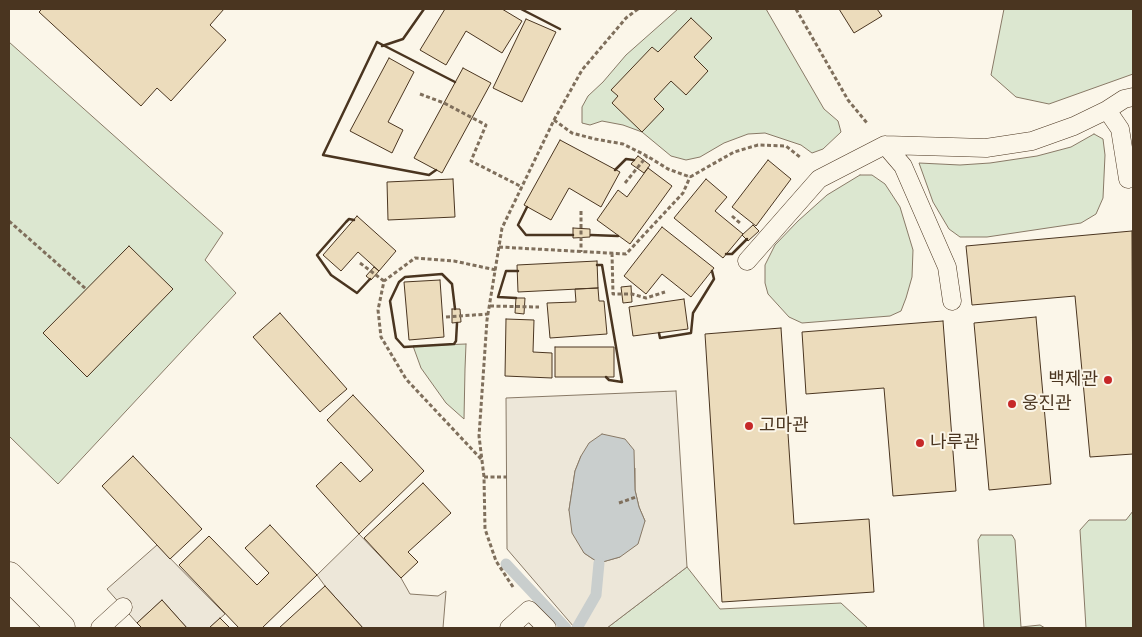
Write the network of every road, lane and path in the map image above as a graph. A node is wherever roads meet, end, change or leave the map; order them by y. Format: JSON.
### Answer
{"nodes":[{"id":1,"x":638,"y":9,"type":"edge"},
{"id":2,"x":796,"y":9,"type":"edge"},
{"id":3,"x":420,"y":94,"type":"dead end"},
{"id":4,"x":1133,"y":97,"type":"edge"},
{"id":5,"x":1107,"y":110,"type":"junction"},
{"id":6,"x":554,"y":120,"type":"junction"},
{"id":7,"x":885,"y":145,"type":"junction"},
{"id":8,"x":647,"y":156,"type":"junction"},
{"id":9,"x":690,"y":177,"type":"junction"},
{"id":10,"x":819,"y":178,"type":"junction"},
{"id":11,"x":1128,"y":179,"type":"dead end"},
{"id":12,"x":625,"y":184,"type":"dead end"},
{"id":13,"x":522,"y":187,"type":"junction"},
{"id":14,"x":581,"y":212,"type":"dead end"},
{"id":15,"x":9,"y":221,"type":"edge"},
{"id":16,"x":500,"y":247,"type":"junction"},
{"id":17,"x":581,"y":252,"type":"junction"},
{"id":18,"x":612,"y":253,"type":"junction"},
{"id":19,"x":747,"y":260,"type":"dead end"},
{"id":20,"x":360,"y":263,"type":"dead end"},
{"id":21,"x":496,"y":270,"type":"junction"},
{"id":22,"x":384,"y":281,"type":"junction"},
{"id":23,"x":86,"y":289,"type":"dead end"},
{"id":24,"x":665,"y":292,"type":"dead end"},
{"id":25,"x":952,"y":301,"type":"dead end"},
{"id":26,"x":490,"y":306,"type":"junction"},
{"id":27,"x":538,"y":307,"type":"dead end"},
{"id":28,"x":488,"y":314,"type":"junction"},
{"id":29,"x":446,"y":317,"type":"dead end"},
{"id":30,"x":482,"y":459,"type":"junction"},
{"id":31,"x":484,"y":477,"type":"junction"},
{"id":32,"x":507,"y":478,"type":"dead end"},
{"id":33,"x":636,"y":497,"type":"dead end"},
{"id":34,"x":619,"y":503,"type":"dead end"},
{"id":35,"x":9,"y":576,"type":"edge"},
{"id":36,"x":123,"y":607,"type":"dead end"},
{"id":37,"x":529,"y":610,"type":"junction"},
{"id":38,"x":61,"y":628,"type":"edge"},
{"id":39,"x":100,"y":628,"type":"edge"},
{"id":40,"x":509,"y":628,"type":"edge"},
{"id":41,"x":547,"y":628,"type":"edge"}],
"edges":[{"from":1,"to":6,"type":"path"},
{"from":2,"to":7,"type":"path"},
{"from":3,"to":13,"type":"path"},
{"from":4,"to":5,"type":"lane"},
{"from":5,"to":7,"type":"lane"},
{"from":5,"to":11,"type":"lane"},
{"from":6,"to":8,"type":"path"},
{"from":6,"to":13,"type":"path"},
{"from":7,"to":10,"type":"lane"},
{"from":7,"to":25,"type":"lane"},
{"from":8,"to":9,"type":"path"},
{"from":8,"to":12,"type":"path"},
{"from":9,"to":10,"type":"path"},
{"from":9,"to":18,"type":"path"},
{"from":10,"to":19,"type":"lane"},
{"from":13,"to":16,"type":"path"},
{"from":14,"to":17,"type":"path"},
{"from":15,"to":23,"type":"path"},
{"from":16,"to":17,"type":"path"},
{"from":16,"to":21,"type":"path"},
{"from":17,"to":18,"type":"path"},
{"from":18,"to":24,"type":"path"},
{"from":20,"to":22,"type":"path"},
{"from":21,"to":22,"type":"path"},
{"from":21,"to":26,"type":"path"},
{"from":22,"to":30,"type":"path"},
{"from":26,"to":27,"type":"path"},
{"from":26,"to":28,"type":"path"},
{"from":28,"to":29,"type":"path"},
{"from":28,"to":30,"type":"path"},
{"from":30,"to":31,"type":"path"},
{"from":31,"to":32,"type":"path"},
{"from":31,"to":37,"type":"path"},
{"from":33,"to":34,"type":"path"},
{"from":35,"to":38,"type":"street"},
{"from":36,"to":39,"type":"lane"},
{"from":37,"to":40,"type":"lane"},
{"from":37,"to":41,"type":"lane"}]}
